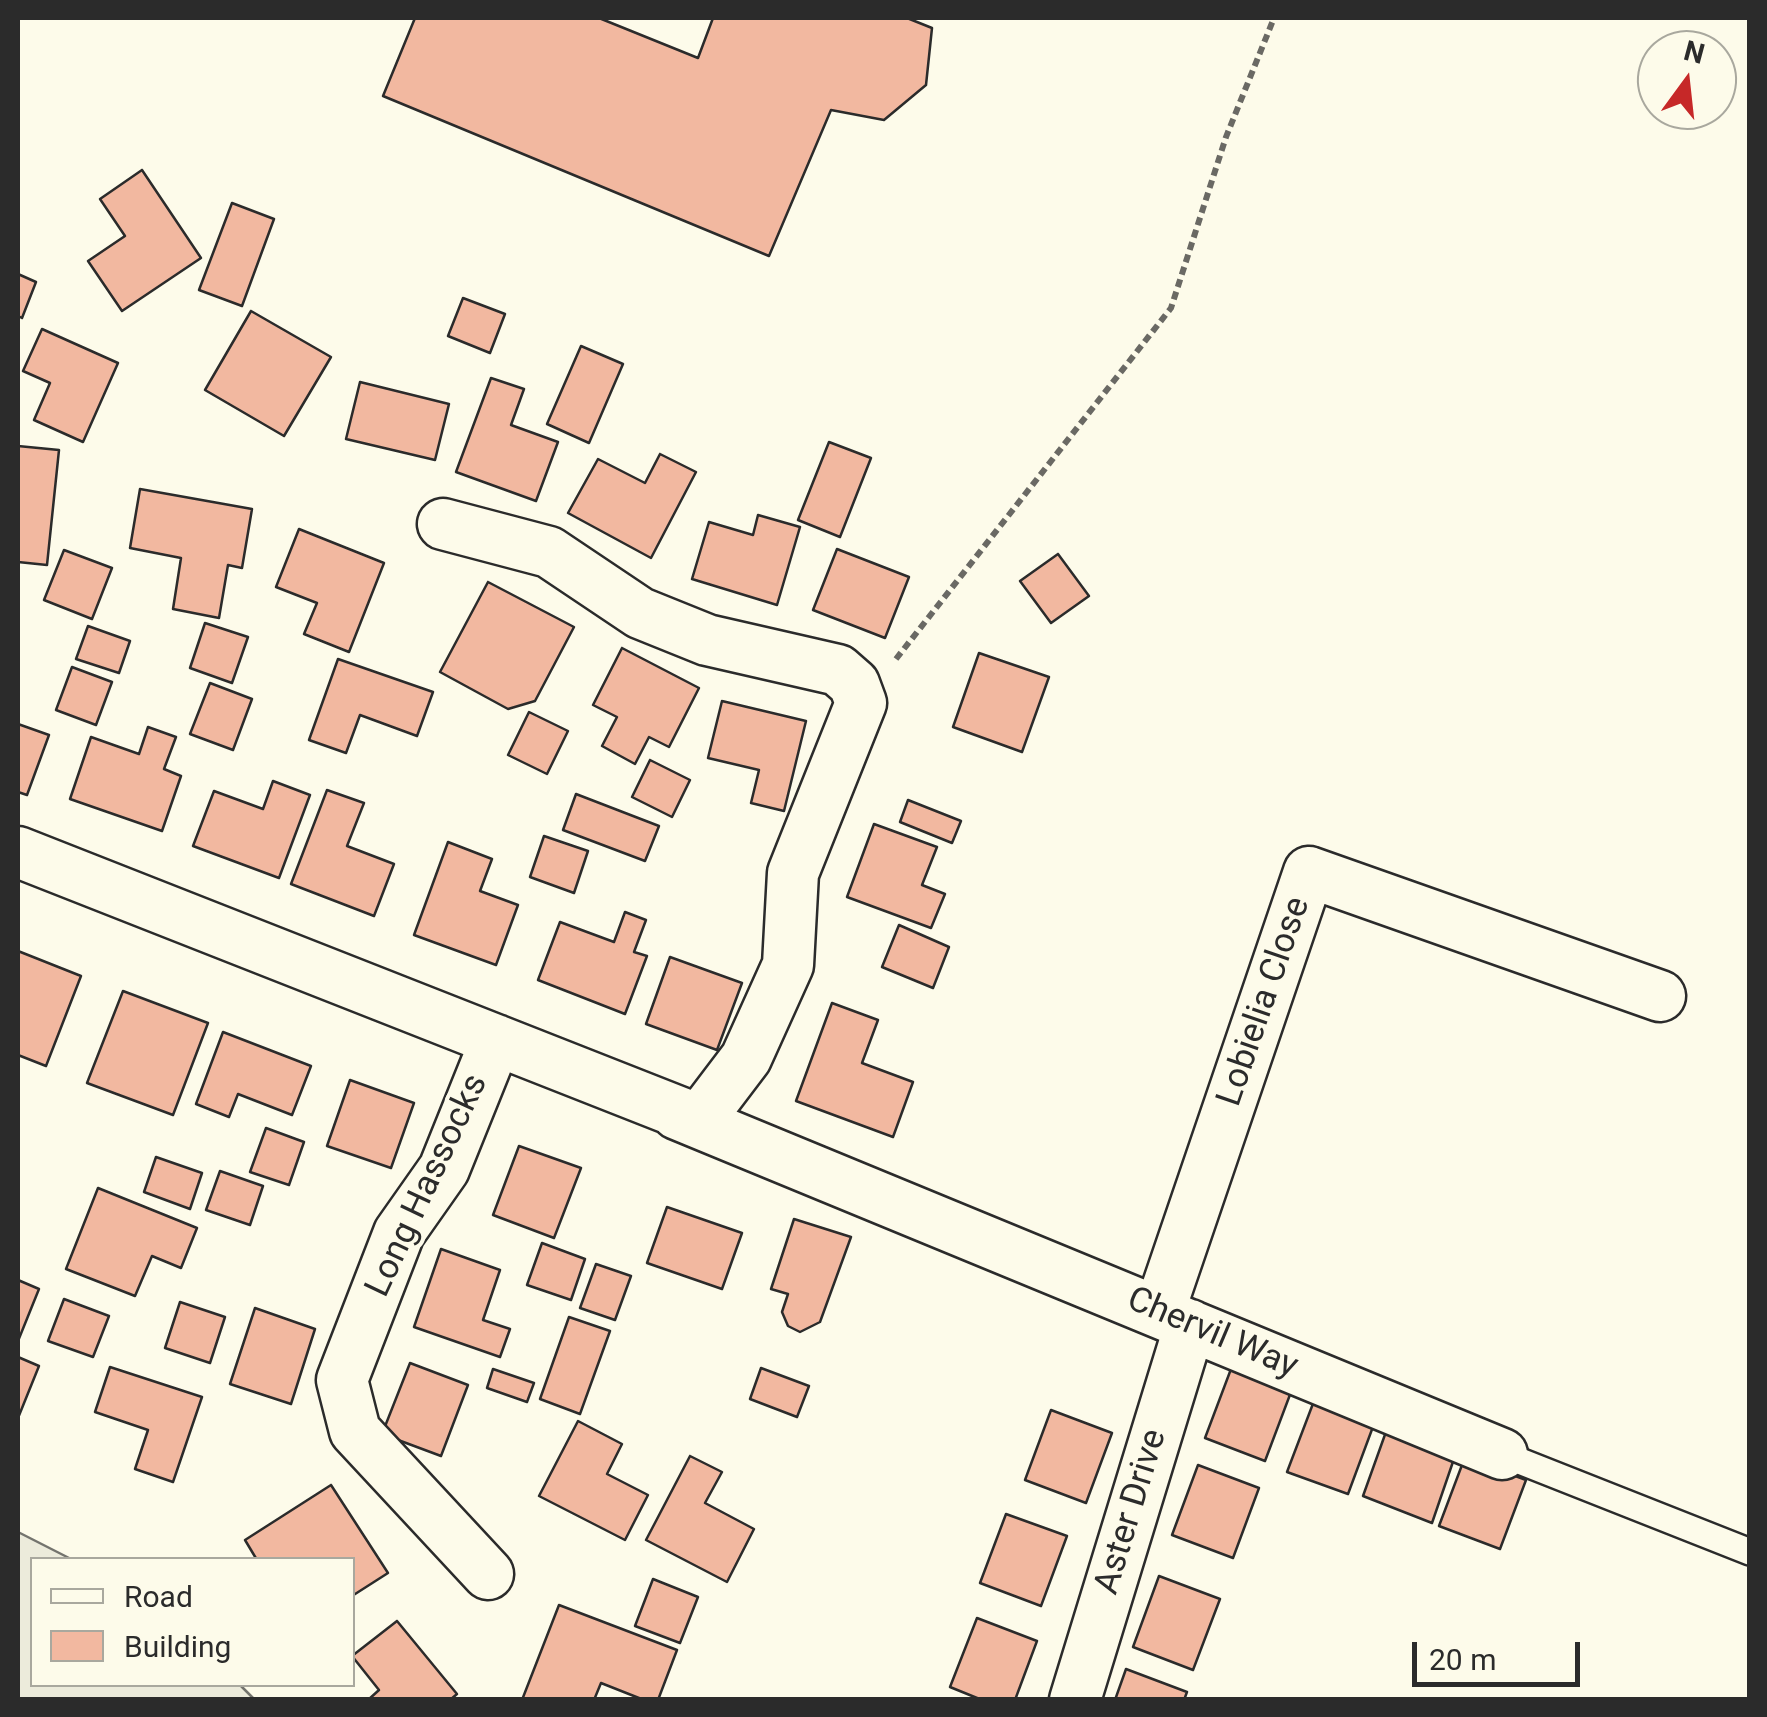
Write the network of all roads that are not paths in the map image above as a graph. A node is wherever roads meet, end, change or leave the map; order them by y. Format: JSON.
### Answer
{"nodes":[{"id":1,"x":443,"y":524,"type":"dead end"},
{"id":2,"x":18,"y":852,"type":"edge"},
{"id":3,"x":1660,"y":996,"type":"dead end"},
{"id":4,"x":496,"y":1040,"type":"junction"},
{"id":5,"x":676,"y":1114,"type":"junction"},
{"id":6,"x":1174,"y":1318,"type":"junction"},
{"id":7,"x":1502,"y":1454,"type":"joint"},
{"id":8,"x":1750,"y":1552,"type":"edge"},
{"id":9,"x":488,"y":1574,"type":"dead end"},
{"id":10,"x":1075,"y":1700,"type":"edge"}],
"edges":[{"from":1,"to":5,"type":"street"},
{"from":2,"to":4,"type":"street","name":"Long Hassocks"},
{"from":3,"to":6,"type":"street","name":"Lobielia Close"},
{"from":4,"to":5,"type":"street","name":"Long Hassocks"},
{"from":4,"to":9,"type":"street","name":"Long Hassocks"},
{"from":5,"to":6,"type":"street","name":"Chervil Way"},
{"from":6,"to":7,"type":"street","name":"Chervil Way"},
{"from":6,"to":10,"type":"street","name":"Aster Drive"},
{"from":7,"to":8,"type":"lane","name":"Chervil Way"}]}
